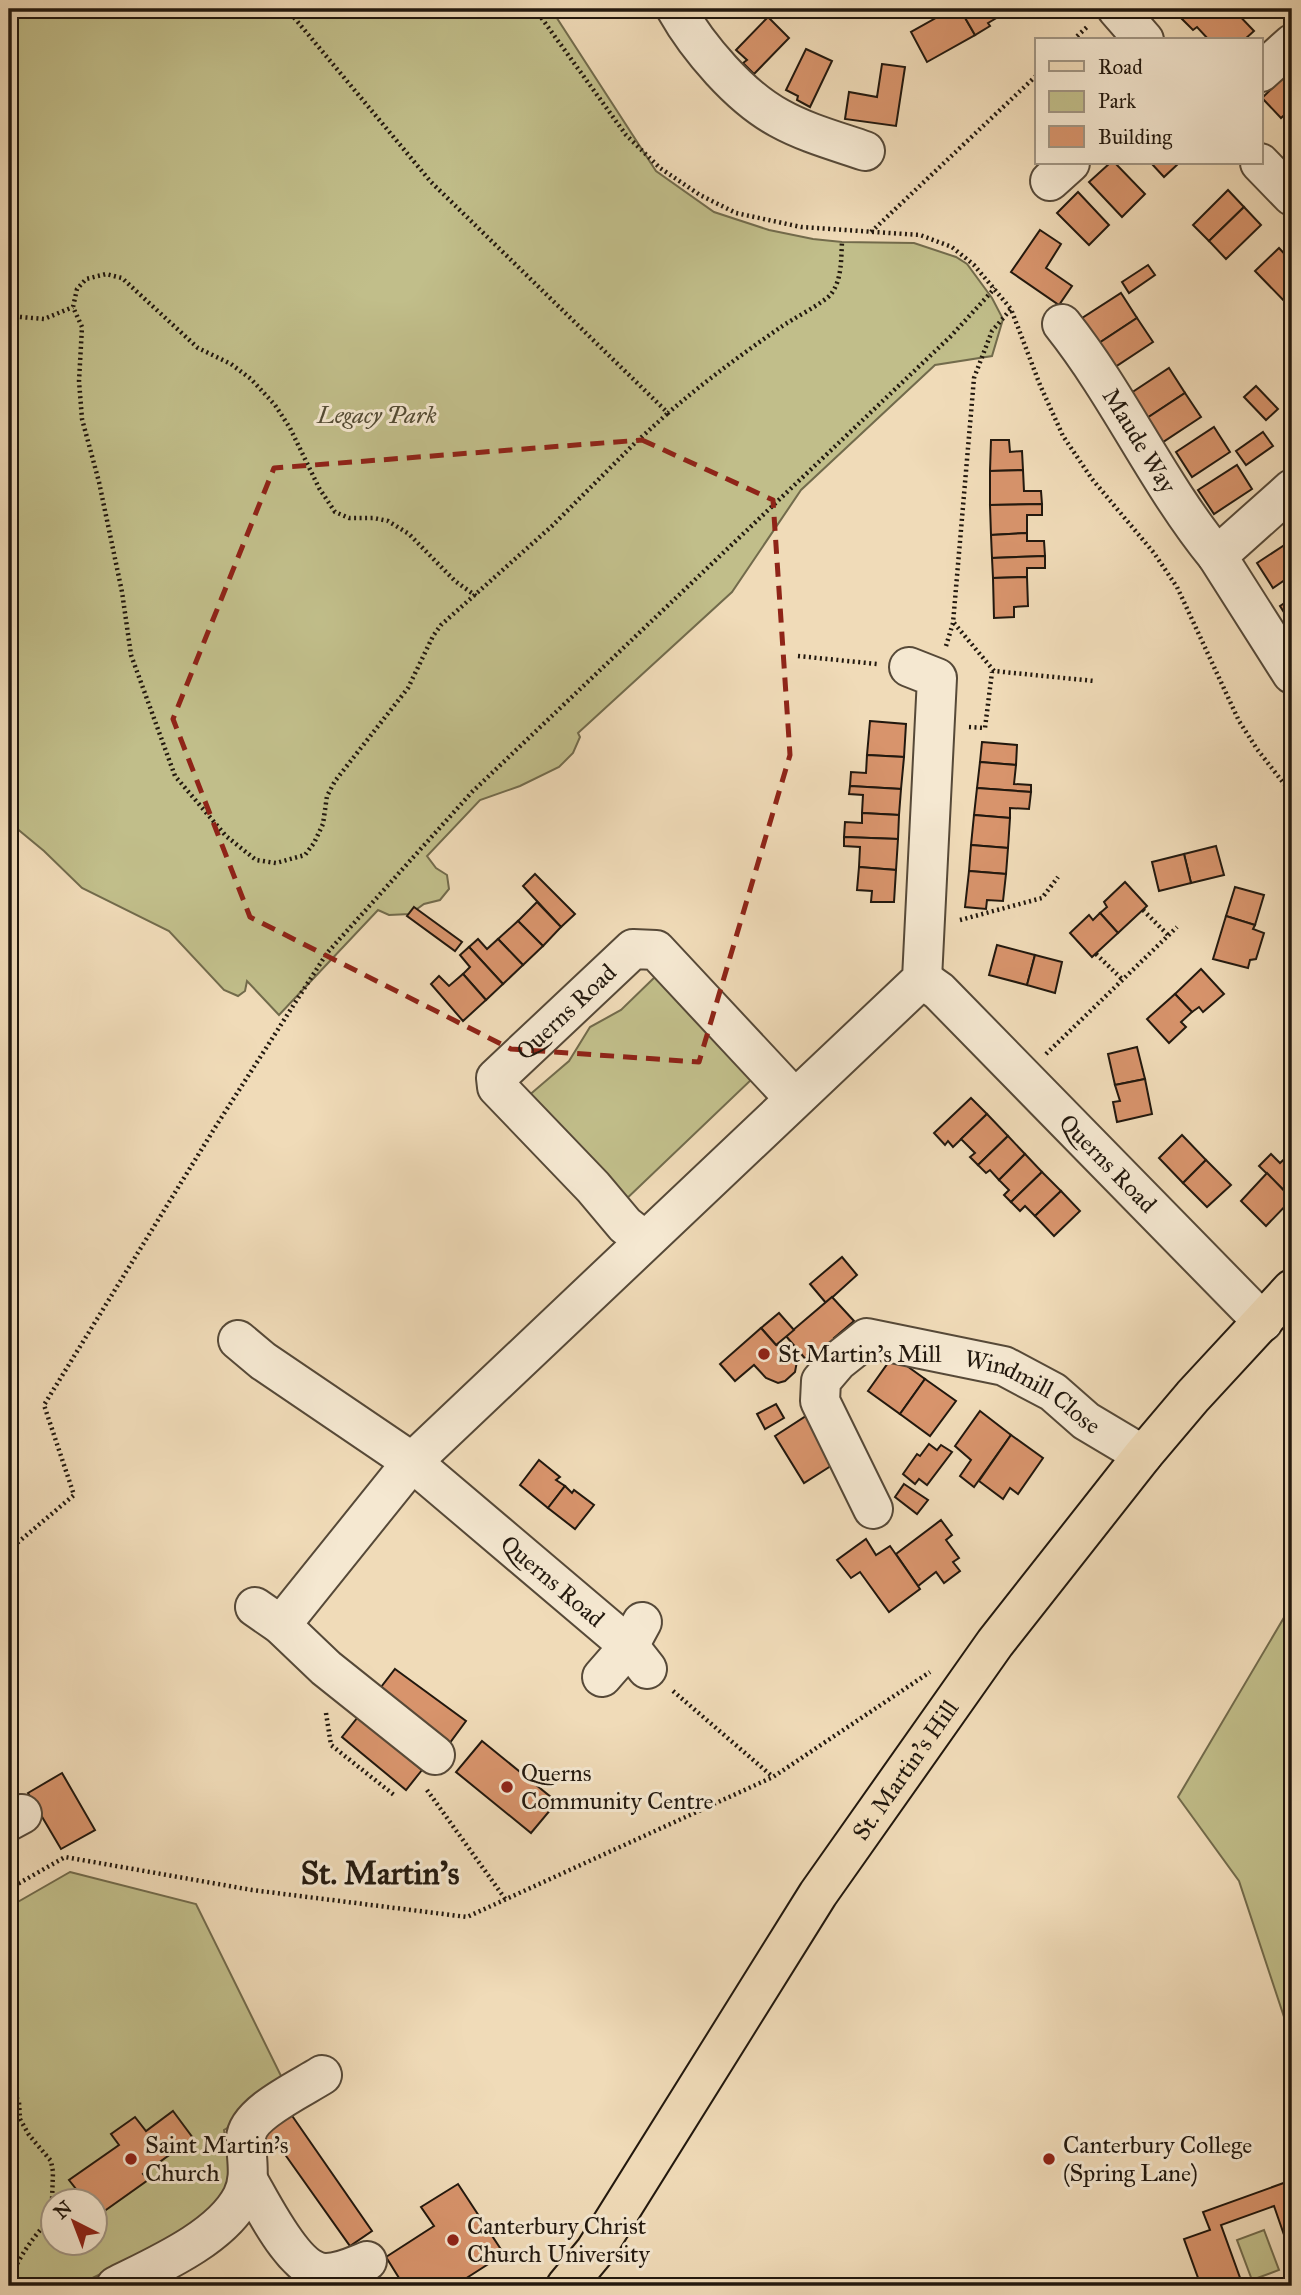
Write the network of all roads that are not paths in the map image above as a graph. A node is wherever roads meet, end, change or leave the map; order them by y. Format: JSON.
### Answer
{"nodes":[{"id":1,"x":676,"y":9,"type":"edge"},
{"id":2,"x":1106,"y":14,"type":"edge"},
{"id":3,"x":1141,"y":38,"type":"edge"},
{"id":4,"x":1292,"y":44,"type":"edge"},
{"id":5,"x":1262,"y":71,"type":"edge"},
{"id":6,"x":865,"y":150,"type":"dead end"},
{"id":7,"x":1261,"y":164,"type":"edge"},
{"id":8,"x":1292,"y":197,"type":"edge"},
{"id":9,"x":1062,"y":324,"type":"dead end"},
{"id":10,"x":1292,"y":489,"type":"edge"},
{"id":11,"x":1217,"y":556,"type":"junction"},
{"id":12,"x":923,"y":672,"type":"road end"},
{"id":13,"x":1292,"y":674,"type":"edge"},
{"id":14,"x":922,"y":979,"type":"junction"},
{"id":15,"x":794,"y":1098,"type":"junction"},
{"id":16,"x":644,"y":1240,"type":"junction"},
{"id":17,"x":1292,"y":1289,"type":"edge"},
{"id":18,"x":1263,"y":1322,"type":"junction"},
{"id":19,"x":258,"y":1354,"type":"dead end"},
{"id":20,"x":1143,"y":1455,"type":"junction"},
{"id":21,"x":412,"y":1462,"type":"junction"},
{"id":22,"x":873,"y":1509,"type":"dead end"},
{"id":23,"x":602,"y":1677,"type":"dead end"},
{"id":24,"x":435,"y":1755,"type":"road end"},
{"id":25,"x":322,"y":2075,"type":"dead end"},
{"id":26,"x":248,"y":2179,"type":"junction"},
{"id":27,"x":367,"y":2261,"type":"dead end"},
{"id":28,"x":116,"y":2286,"type":"edge"},
{"id":29,"x":566,"y":2286,"type":"edge"}],
"edges":[{"from":1,"to":6,"type":"street"},
{"from":2,"to":3,"type":"street"},
{"from":4,"to":5,"type":"street"},
{"from":7,"to":8,"type":"street"},
{"from":9,"to":11,"type":"street","name":"Maude Way"},
{"from":10,"to":11,"type":"street"},
{"from":11,"to":13,"type":"street","name":"Maude Way"},
{"from":12,"to":14,"type":"street"},
{"from":14,"to":15,"type":"street"},
{"from":14,"to":18,"type":"street","name":"Querns Road"},
{"from":15,"to":16,"type":"street"},
{"from":15,"to":16,"type":"street","name":"Querns Road"},
{"from":16,"to":21,"type":"street"},
{"from":17,"to":18,"type":"main road","name":"St. Martin's Hill"},
{"from":18,"to":20,"type":"main road","name":"St. Martin's Hill"},
{"from":19,"to":21,"type":"street","name":"Querns Road"},
{"from":20,"to":22,"type":"street","name":"Windmill Close"},
{"from":20,"to":29,"type":"main road","name":"St. Martin's Hill"},
{"from":21,"to":23,"type":"street","name":"Querns Road"},
{"from":21,"to":24,"type":"street"},
{"from":25,"to":26,"type":"street"},
{"from":26,"to":27,"type":"street"},
{"from":26,"to":28,"type":"street"}]}
